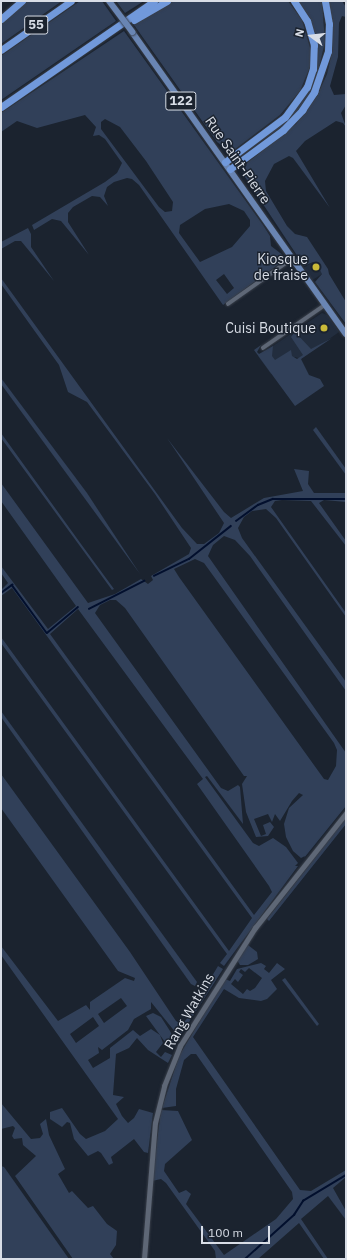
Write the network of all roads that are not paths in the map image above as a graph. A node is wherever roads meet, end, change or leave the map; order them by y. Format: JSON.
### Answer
{"nodes":[{"id":1,"x":22,"y":1,"type":"edge"},
{"id":2,"x":71,"y":1,"type":"edge"},
{"id":3,"x":109,"y":1,"type":"edge"},
{"id":4,"x":154,"y":1,"type":"edge"},
{"id":5,"x":167,"y":1,"type":"edge"},
{"id":6,"x":294,"y":1,"type":"edge"},
{"id":7,"x":326,"y":1,"type":"edge"},
{"id":8,"x":1,"y":19,"type":"edge"},
{"id":9,"x":92,"y":44,"type":"junction"},
{"id":10,"x":1,"y":50,"type":"edge"},
{"id":11,"x":1,"y":107,"type":"edge"},
{"id":12,"x":225,"y":162,"type":"junction"},
{"id":13,"x":230,"y":170,"type":"junction"},
{"id":14,"x":293,"y":258,"type":"junction"},
{"id":15,"x":228,"y":304,"type":"dead end"},
{"id":16,"x":325,"y":305,"type":"junction"},
{"id":17,"x":346,"y":334,"type":"edge"},
{"id":18,"x":263,"y":348,"type":"dead end"},
{"id":19,"x":346,"y":813,"type":"edge"},
{"id":20,"x":144,"y":1259,"type":"edge"}],
"edges":[{"from":1,"to":8,"type":"highway"},
{"from":2,"to":10,"type":"highway","number":"55"},
{"from":3,"to":12,"type":"main road","name":"Rue Saint-Pierre","number":"122","bridge":true},
{"from":4,"to":9,"type":"highway"},
{"from":5,"to":9,"type":"highway"},
{"from":6,"to":12,"type":"highway"},
{"from":7,"to":13,"type":"highway"},
{"from":9,"to":11,"type":"highway"},
{"from":12,"to":13,"type":"main road","name":"Rue Saint-Pierre","number":"122"},
{"from":13,"to":14,"type":"main road","name":"Rue Saint-Pierre","number":"122"},
{"from":14,"to":15,"type":"street"},
{"from":14,"to":16,"type":"main road","name":"Rue Saint-Pierre","number":"122"},
{"from":16,"to":17,"type":"main road","name":"Rue Saint-Pierre","number":"122"},
{"from":16,"to":18,"type":"street"},
{"from":19,"to":20,"type":"street","name":"Rang Watkins"}]}
